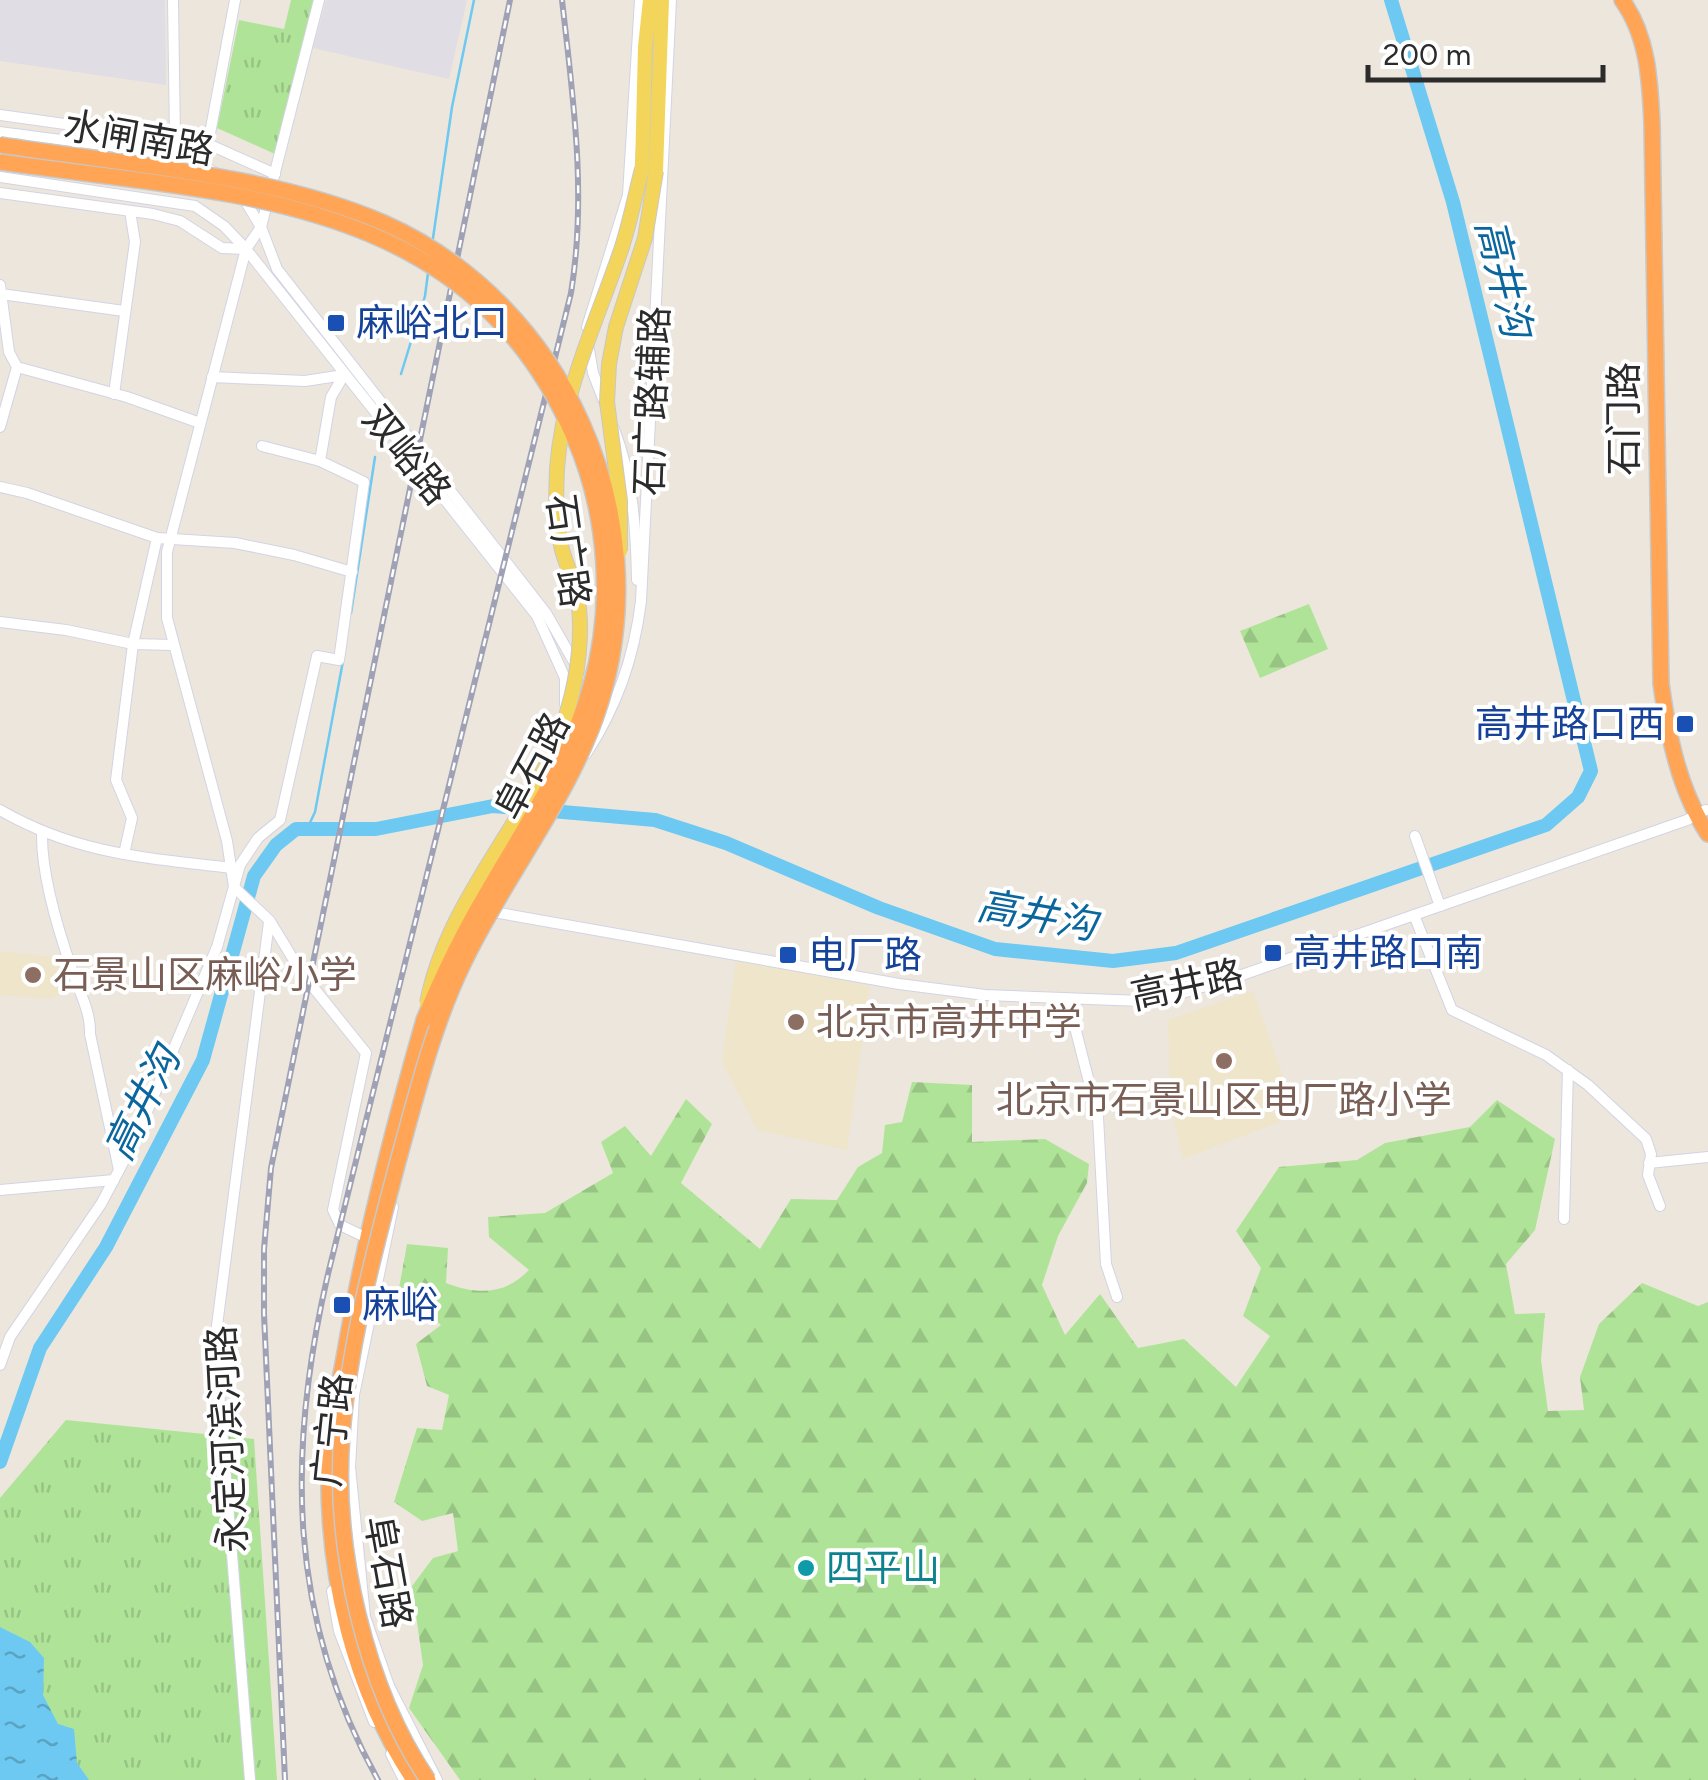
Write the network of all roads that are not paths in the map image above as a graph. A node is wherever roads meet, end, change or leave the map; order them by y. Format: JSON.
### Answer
{"nodes":[{"id":1,"x":173,"y":0,"type":"edge"},
{"id":2,"x":235,"y":0,"type":"edge"},
{"id":3,"x":319,"y":0,"type":"edge"},
{"id":4,"x":640,"y":0,"type":"edge"},
{"id":5,"x":650,"y":0,"type":"edge"},
{"id":6,"x":662,"y":0,"type":"edge"},
{"id":7,"x":671,"y":0,"type":"edge"},
{"id":8,"x":1622,"y":0,"type":"edge"},
{"id":9,"x":1630,"y":0,"type":"edge"},
{"id":10,"x":0,"y":115,"type":"edge"},
{"id":11,"x":0,"y":132,"type":"edge"},
{"id":12,"x":175,"y":139,"type":"junction"},
{"id":13,"x":208,"y":144,"type":"junction"},
{"id":14,"x":0,"y":146,"type":"edge"},
{"id":15,"x":0,"y":162,"type":"edge"},
{"id":16,"x":649,"y":170,"type":"junction"},
{"id":17,"x":275,"y":174,"type":"junction"},
{"id":18,"x":0,"y":177,"type":"edge"},
{"id":19,"x":0,"y":193,"type":"edge"},
{"id":20,"x":130,"y":211,"type":"junction"},
{"id":21,"x":262,"y":226,"type":"junction"},
{"id":22,"x":246,"y":249,"type":"junction"},
{"id":23,"x":0,"y":285,"type":"edge"},
{"id":24,"x":1,"y":294,"type":"edge"},
{"id":25,"x":124,"y":311,"type":"junction"},
{"id":26,"x":17,"y":366,"type":"junction"},
{"id":27,"x":344,"y":375,"type":"junction"},
{"id":28,"x":212,"y":376,"type":"junction"},
{"id":29,"x":114,"y":394,"type":"junction"},
{"id":30,"x":200,"y":423,"type":"junction"},
{"id":31,"x":0,"y":426,"type":"edge"},
{"id":32,"x":262,"y":446,"type":"dead end"},
{"id":33,"x":320,"y":461,"type":"junction"},
{"id":34,"x":0,"y":488,"type":"edge"},
{"id":35,"x":632,"y":497,"type":"junction"},
{"id":36,"x":649,"y":498,"type":"junction"},
{"id":37,"x":170,"y":537,"type":"junction"},
{"id":38,"x":157,"y":538,"type":"junction"},
{"id":39,"x":352,"y":572,"type":"junction"},
{"id":40,"x":620,"y":577,"type":"junction"},
{"id":41,"x":0,"y":622,"type":"edge"},
{"id":42,"x":133,"y":644,"type":"junction"},
{"id":43,"x":174,"y":645,"type":"junction"},
{"id":44,"x":586,"y":702,"type":"junction"},
{"id":45,"x":567,"y":785,"type":"junction"},
{"id":46,"x":0,"y":810,"type":"edge"},
{"id":47,"x":1703,"y":813,"type":"edge"},
{"id":48,"x":42,"y":832,"type":"junction"},
{"id":49,"x":1708,"y":834,"type":"edge"},
{"id":50,"x":1417,"y":840,"type":"dead end"},
{"id":51,"x":124,"y":854,"type":"junction"},
{"id":52,"x":232,"y":868,"type":"junction"},
{"id":53,"x":234,"y":887,"type":"junction"},
{"id":54,"x":1438,"y":900,"type":"junction"},
{"id":55,"x":468,"y":905,"type":"junction"},
{"id":56,"x":492,"y":912,"type":"junction"},
{"id":57,"x":1414,"y":915,"type":"junction"},
{"id":58,"x":270,"y":922,"type":"junction"},
{"id":59,"x":1068,"y":1000,"type":"junction"},
{"id":60,"x":424,"y":1020,"type":"junction"},
{"id":61,"x":1568,"y":1070,"type":"junction"},
{"id":62,"x":1708,"y":1157,"type":"edge"},
{"id":63,"x":1650,"y":1163,"type":"junction"},
{"id":64,"x":117,"y":1175,"type":"junction"},
{"id":65,"x":0,"y":1190,"type":"edge"},
{"id":66,"x":1660,"y":1206,"type":"dead end"},
{"id":67,"x":1564,"y":1219,"type":"dead end"},
{"id":68,"x":365,"y":1237,"type":"junction"},
{"id":69,"x":1117,"y":1297,"type":"dead end"},
{"id":70,"x":0,"y":1365,"type":"edge"},
{"id":71,"x":250,"y":1780,"type":"edge"},
{"id":72,"x":404,"y":1780,"type":"edge"},
{"id":73,"x":414,"y":1780,"type":"edge"},
{"id":74,"x":428,"y":1780,"type":"edge"},
{"id":75,"x":437,"y":1780,"type":"edge"}],
"edges":[{"from":1,"to":12,"type":"street"},
{"from":2,"to":13,"type":"street"},
{"from":3,"to":17,"type":"street"},
{"from":4,"to":35,"type":"street","name":"石广路辅路"},
{"from":5,"to":16,"type":"main road","name":"石广路"},
{"from":6,"to":16,"type":"main road","name":"石广路"},
{"from":7,"to":36,"type":"street","name":"石广路辅路"},
{"from":8,"to":47,"type":"highway","name":"石门路"},
{"from":9,"to":47,"type":"highway","name":"石门路"},
{"from":10,"to":12,"type":"street","name":"水闸南路"},
{"from":11,"to":21,"type":"street","name":"双峪路"},
{"from":12,"to":13,"type":"street","name":"水闸南路"},
{"from":13,"to":17,"type":"street","name":"水闸南路"},
{"from":14,"to":40,"type":"highway","name":"阜石路","bridge":true},
{"from":15,"to":60,"type":"highway","name":"阜石路","bridge":true},
{"from":16,"to":40,"type":"main road","name":"石广路","bridge":true},
{"from":16,"to":60,"type":"main road","name":"石广路","bridge":true},
{"from":17,"to":21,"type":"street"},
{"from":18,"to":22,"type":"street","name":"双峪路"},
{"from":19,"to":20,"type":"street"},
{"from":20,"to":22,"type":"street"},
{"from":20,"to":25,"type":"street"},
{"from":21,"to":22,"type":"street"},
{"from":21,"to":44,"type":"street","name":"双峪路"},
{"from":22,"to":27,"type":"street","name":"双峪路"},
{"from":22,"to":28,"type":"street"},
{"from":23,"to":24,"type":"street"},
{"from":24,"to":25,"type":"street"},
{"from":24,"to":26,"type":"street"},
{"from":25,"to":29,"type":"street"},
{"from":26,"to":29,"type":"street"},
{"from":26,"to":31,"type":"street"},
{"from":27,"to":28,"type":"street"},
{"from":27,"to":33,"type":"street"},
{"from":27,"to":55,"type":"street","name":"双峪路","bridge":true},
{"from":28,"to":30,"type":"street"},
{"from":29,"to":30,"type":"street"},
{"from":30,"to":37,"type":"street"},
{"from":32,"to":33,"type":"street"},
{"from":33,"to":39,"type":"street"},
{"from":34,"to":38,"type":"street"},
{"from":35,"to":36,"type":"street"},
{"from":35,"to":44,"type":"street","name":"石广路辅路"},
{"from":36,"to":45,"type":"street","name":"石广路辅路"},
{"from":37,"to":38,"type":"street"},
{"from":37,"to":39,"type":"street"},
{"from":37,"to":43,"type":"street"},
{"from":38,"to":42,"type":"street"},
{"from":39,"to":53,"type":"street"},
{"from":40,"to":74,"type":"highway","name":"阜石路","bridge":true},
{"from":41,"to":42,"type":"street"},
{"from":42,"to":43,"type":"street"},
{"from":42,"to":51,"type":"street"},
{"from":43,"to":52,"type":"street"},
{"from":44,"to":45,"type":"street","name":"双峪路"},
{"from":45,"to":56,"type":"street","name":"双峪路","bridge":true},
{"from":46,"to":48,"type":"street"},
{"from":47,"to":49,"type":"highway","name":"石门路"},
{"from":47,"to":54,"type":"street","name":"高井路"},
{"from":48,"to":51,"type":"street"},
{"from":48,"to":64,"type":"street"},
{"from":50,"to":54,"type":"street"},
{"from":51,"to":52,"type":"street"},
{"from":52,"to":53,"type":"street"},
{"from":53,"to":58,"type":"street"},
{"from":53,"to":64,"type":"street"},
{"from":54,"to":57,"type":"street","name":"高井路"},
{"from":55,"to":56,"type":"street","name":"高井路"},
{"from":55,"to":68,"type":"street","name":"广宁路"},
{"from":56,"to":59,"type":"street","name":"高井路"},
{"from":56,"to":75,"type":"street","name":"广宁路"},
{"from":57,"to":59,"type":"street","name":"高井路"},
{"from":57,"to":61,"type":"street"},
{"from":58,"to":68,"type":"street"},
{"from":58,"to":71,"type":"street","name":"永定河滨河路"},
{"from":59,"to":69,"type":"street"},
{"from":60,"to":73,"type":"highway","name":"阜石路"},
{"from":61,"to":63,"type":"street"},
{"from":61,"to":67,"type":"street"},
{"from":62,"to":63,"type":"street"},
{"from":63,"to":66,"type":"street"},
{"from":64,"to":65,"type":"street"},
{"from":64,"to":70,"type":"street"},
{"from":68,"to":72,"type":"street","name":"广宁路"}]}
